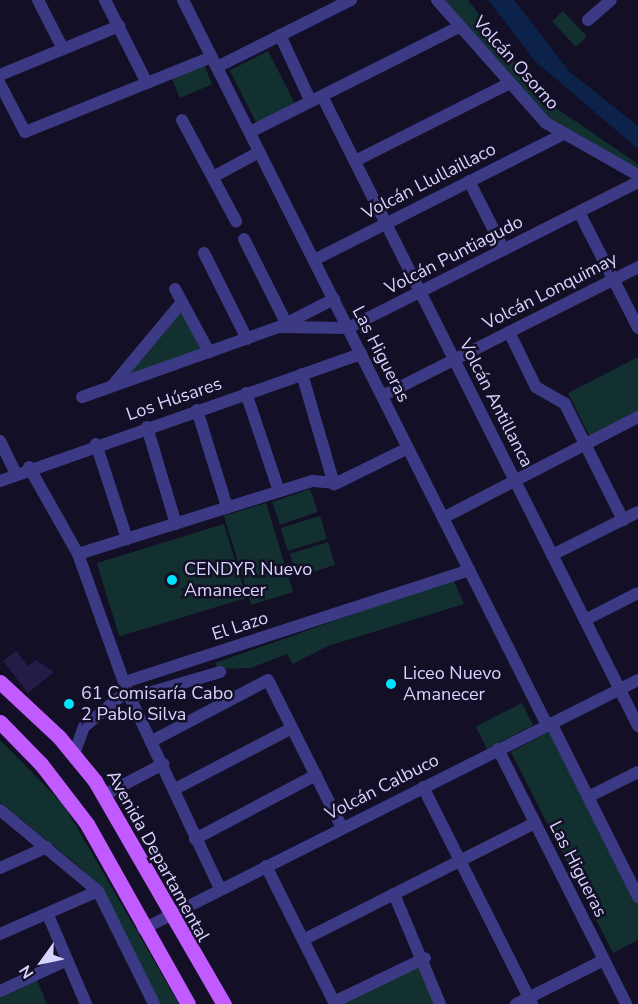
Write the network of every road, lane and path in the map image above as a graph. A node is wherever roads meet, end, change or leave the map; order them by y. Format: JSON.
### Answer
{"nodes":[{"id":1,"x":38,"y":0,"type":"edge"},
{"id":2,"x":105,"y":0,"type":"edge"},
{"id":3,"x":351,"y":0,"type":"edge"},
{"id":4,"x":437,"y":0,"type":"edge"},
{"id":5,"x":611,"y":0,"type":"edge"},
{"id":6,"x":187,"y":1,"type":"edge"},
{"id":7,"x":588,"y":20,"type":"dead end"},
{"id":8,"x":118,"y":26,"type":"junction"},
{"id":9,"x":459,"y":27,"type":"junction"},
{"id":10,"x":280,"y":35,"type":"junction"},
{"id":11,"x":63,"y":49,"type":"junction"},
{"id":12,"x":215,"y":62,"type":"junction"},
{"id":13,"x":0,"y":75,"type":"edge"},
{"id":14,"x":147,"y":83,"type":"junction"},
{"id":15,"x":0,"y":84,"type":"edge"},
{"id":16,"x":508,"y":84,"type":"junction"},
{"id":17,"x":316,"y":98,"type":"junction"},
{"id":18,"x":182,"y":120,"type":"dead end"},
{"id":19,"x":250,"y":132,"type":"junction"},
{"id":20,"x":561,"y":135,"type":"junction"},
{"id":21,"x":261,"y":155,"type":"junction"},
{"id":22,"x":355,"y":161,"type":"junction"},
{"id":23,"x":638,"y":175,"type":"edge"},
{"id":24,"x":215,"y":181,"type":"junction"},
{"id":25,"x":469,"y":181,"type":"junction"},
{"id":26,"x":638,"y":182,"type":"edge"},
{"id":27,"x":579,"y":212,"type":"junction"},
{"id":28,"x":236,"y":220,"type":"dead end"},
{"id":29,"x":386,"y":223,"type":"junction"},
{"id":30,"x":244,"y":239,"type":"dead end"},
{"id":31,"x":504,"y":250,"type":"junction"},
{"id":32,"x":204,"y":253,"type":"dead end"},
{"id":33,"x":314,"y":260,"type":"junction"},
{"id":34,"x":638,"y":267,"type":"edge"},
{"id":35,"x":613,"y":279,"type":"junction"},
{"id":36,"x":175,"y":289,"type":"dead end"},
{"id":37,"x":420,"y":292,"type":"junction"},
{"id":38,"x":333,"y":299,"type":"junction"},
{"id":39,"x":182,"y":302,"type":"junction"},
{"id":40,"x":282,"y":325,"type":"junction"},
{"id":41,"x":348,"y":328,"type":"junction"},
{"id":42,"x":638,"y":328,"type":"edge"},
{"id":43,"x":508,"y":332,"type":"junction"},
{"id":44,"x":247,"y":339,"type":"junction"},
{"id":45,"x":208,"y":352,"type":"junction"},
{"id":46,"x":361,"y":354,"type":"junction"},
{"id":47,"x":454,"y":360,"type":"junction"},
{"id":48,"x":302,"y":374,"type":"junction"},
{"id":49,"x":111,"y":387,"type":"junction"},
{"id":50,"x":246,"y":393,"type":"junction"},
{"id":51,"x":382,"y":396,"type":"junction"},
{"id":52,"x":82,"y":397,"type":"dead end"},
{"id":53,"x":197,"y":410,"type":"junction"},
{"id":54,"x":638,"y":417,"type":"edge"},
{"id":55,"x":147,"y":427,"type":"junction"},
{"id":56,"x":0,"y":441,"type":"edge"},
{"id":57,"x":96,"y":444,"type":"junction"},
{"id":58,"x":586,"y":444,"type":"junction"},
{"id":59,"x":408,"y":448,"type":"junction"},
{"id":60,"x":29,"y":467,"type":"junction"},
{"id":61,"x":15,"y":472,"type":"junction"},
{"id":62,"x":0,"y":481,"type":"edge"},
{"id":63,"x":516,"y":482,"type":"junction"},
{"id":64,"x":334,"y":484,"type":"junction"},
{"id":65,"x":279,"y":491,"type":"junction"},
{"id":66,"x":227,"y":507,"type":"junction"},
{"id":67,"x":638,"y":512,"type":"edge"},
{"id":68,"x":443,"y":518,"type":"junction"},
{"id":69,"x":623,"y":520,"type":"junction"},
{"id":70,"x":176,"y":524,"type":"junction"},
{"id":71,"x":127,"y":539,"type":"junction"},
{"id":72,"x":78,"y":554,"type":"junction"},
{"id":73,"x":552,"y":555,"type":"junction"},
{"id":74,"x":469,"y":570,"type":"junction"},
{"id":75,"x":638,"y":593,"type":"edge"},
{"id":76,"x":585,"y":620,"type":"junction"},
{"id":77,"x":220,"y":672,"type":"dead end"},
{"id":78,"x":638,"y":680,"type":"edge"},
{"id":79,"x":0,"y":682,"type":"edge"},
{"id":80,"x":620,"y":689,"type":"junction"},
{"id":81,"x":128,"y":690,"type":"junction"},
{"id":82,"x":0,"y":722,"type":"edge"},
{"id":83,"x":549,"y":724,"type":"junction"},
{"id":84,"x":638,"y":726,"type":"edge"},
{"id":85,"x":292,"y":728,"type":"junction"},
{"id":86,"x":152,"y":741,"type":"junction"},
{"id":87,"x":498,"y":749,"type":"junction"},
{"id":88,"x":74,"y":754,"type":"junction"},
{"id":89,"x":163,"y":764,"type":"junction"},
{"id":90,"x":638,"y":772,"type":"edge"},
{"id":91,"x":316,"y":775,"type":"junction"},
{"id":92,"x":423,"y":787,"type":"junction"},
{"id":93,"x":174,"y":789,"type":"junction"},
{"id":94,"x":104,"y":795,"type":"junction"},
{"id":95,"x":588,"y":797,"type":"junction"},
{"id":96,"x":1,"y":811,"type":"edge"},
{"id":97,"x":535,"y":823,"type":"junction"},
{"id":98,"x":342,"y":828,"type":"junction"},
{"id":99,"x":195,"y":839,"type":"junction"},
{"id":100,"x":47,"y":847,"type":"junction"},
{"id":101,"x":460,"y":861,"type":"junction"},
{"id":102,"x":266,"y":866,"type":"junction"},
{"id":103,"x":0,"y":868,"type":"edge"},
{"id":104,"x":220,"y":889,"type":"junction"},
{"id":105,"x":98,"y":891,"type":"junction"},
{"id":106,"x":394,"y":894,"type":"junction"},
{"id":107,"x":638,"y":897,"type":"edge"},
{"id":108,"x":48,"y":915,"type":"junction"},
{"id":109,"x":169,"y":915,"type":"junction"},
{"id":110,"x":143,"y":929,"type":"junction"},
{"id":111,"x":0,"y":934,"type":"edge"},
{"id":112,"x":303,"y":940,"type":"junction"},
{"id":113,"x":425,"y":958,"type":"junction"},
{"id":114,"x":67,"y":960,"type":"junction"},
{"id":115,"x":604,"y":960,"type":"junction"},
{"id":116,"x":0,"y":990,"type":"edge"},
{"id":117,"x":530,"y":1001,"type":"edge"},
{"id":118,"x":334,"y":1003,"type":"edge"},
{"id":119,"x":86,"y":1004,"type":"edge"},
{"id":120,"x":154,"y":1004,"type":"edge"},
{"id":121,"x":188,"y":1004,"type":"edge"},
{"id":122,"x":224,"y":1004,"type":"edge"},
{"id":123,"x":440,"y":1004,"type":"edge"},
{"id":124,"x":516,"y":1004,"type":"edge"},
{"id":125,"x":626,"y":1004,"type":"edge"}],
"edges":[{"from":1,"to":11,"type":"street"},
{"from":2,"to":8,"type":"street"},
{"from":3,"to":10,"type":"street"},
{"from":4,"to":9,"type":"street","name":"Volcán Osorno"},
{"from":5,"to":7,"type":"street"},
{"from":6,"to":12,"type":"street","name":"Las Higueras"},
{"from":8,"to":11,"type":"street"},
{"from":8,"to":14,"type":"street"},
{"from":9,"to":16,"type":"street","name":"Volcán Osorno"},
{"from":9,"to":17,"type":"street"},
{"from":10,"to":12,"type":"street"},
{"from":10,"to":17,"type":"street","name":"Volcán Antillanca"},
{"from":11,"to":13,"type":"street"},
{"from":12,"to":14,"type":"street"},
{"from":12,"to":19,"type":"street","name":"Las Higueras"},
{"from":14,"to":15,"type":"street"},
{"from":16,"to":20,"type":"street","name":"Volcán Osorno"},
{"from":16,"to":22,"type":"street"},
{"from":17,"to":19,"type":"street"},
{"from":17,"to":22,"type":"street","name":"Volcán Antillanca"},
{"from":18,"to":24,"type":"street"},
{"from":19,"to":21,"type":"street","name":"Las Higueras"},
{"from":20,"to":23,"type":"street","name":"Volcán Osorno"},
{"from":20,"to":25,"type":"street","name":"Volcán Llullaillaco"},
{"from":21,"to":24,"type":"street"},
{"from":21,"to":33,"type":"street","name":"Las Higueras"},
{"from":22,"to":29,"type":"street","name":"Volcán Antillanca"},
{"from":24,"to":28,"type":"street"},
{"from":25,"to":29,"type":"street","name":"Volcán Llullaillaco"},
{"from":25,"to":31,"type":"street"},
{"from":26,"to":27,"type":"street","name":"Volcán Puntiagudo"},
{"from":27,"to":31,"type":"street","name":"Volcán Puntiagudo"},
{"from":27,"to":35,"type":"street"},
{"from":29,"to":33,"type":"street","name":"Volcán Llullaillaco"},
{"from":29,"to":37,"type":"street","name":"Volcán Antillanca"},
{"from":30,"to":40,"type":"street"},
{"from":31,"to":37,"type":"street","name":"Volcán Puntiagudo"},
{"from":32,"to":44,"type":"street"},
{"from":33,"to":38,"type":"street","name":"Las Higueras"},
{"from":34,"to":35,"type":"street","name":"Volcán Lonquimay"},
{"from":35,"to":42,"type":"street"},
{"from":35,"to":43,"type":"street","name":"Volcán Lonquimay"},
{"from":36,"to":39,"type":"street"},
{"from":37,"to":41,"type":"street","name":"Volcán Puntiagudo"},
{"from":37,"to":47,"type":"street","name":"Volcán Antillanca"},
{"from":38,"to":40,"type":"street"},
{"from":38,"to":41,"type":"street","name":"Las Higueras"},
{"from":39,"to":45,"type":"street"},
{"from":39,"to":49,"type":"street"},
{"from":40,"to":41,"type":"street","name":"Volcán Puntiagudo"},
{"from":40,"to":44,"type":"street"},
{"from":41,"to":46,"type":"street","name":"Las Higueras"},
{"from":43,"to":47,"type":"street","name":"Volcán Lonquimay"},
{"from":43,"to":58,"type":"street"},
{"from":44,"to":45,"type":"street"},
{"from":45,"to":49,"type":"street"},
{"from":46,"to":48,"type":"street","name":"Los Húsares"},
{"from":46,"to":51,"type":"street","name":"Las Higueras"},
{"from":47,"to":51,"type":"street","name":"Volcán Lonquimay"},
{"from":47,"to":63,"type":"street","name":"Volcán Antillanca"},
{"from":48,"to":50,"type":"street","name":"Los Húsares"},
{"from":48,"to":64,"type":"street"},
{"from":49,"to":52,"type":"street"},
{"from":50,"to":53,"type":"street","name":"Los Húsares"},
{"from":50,"to":65,"type":"street"},
{"from":51,"to":59,"type":"street","name":"Las Higueras"},
{"from":53,"to":55,"type":"street","name":"Los Húsares"},
{"from":53,"to":66,"type":"street"},
{"from":54,"to":58,"type":"street"},
{"from":55,"to":57,"type":"street","name":"Los Húsares"},
{"from":55,"to":70,"type":"street"},
{"from":56,"to":61,"type":"street"},
{"from":57,"to":60,"type":"street","name":"Los Húsares"},
{"from":57,"to":71,"type":"street"},
{"from":58,"to":63,"type":"street"},
{"from":58,"to":69,"type":"street"},
{"from":59,"to":64,"type":"street"},
{"from":59,"to":68,"type":"street","name":"Las Higueras"},
{"from":60,"to":61,"type":"street","name":"Los Húsares"},
{"from":60,"to":72,"type":"street"},
{"from":61,"to":62,"type":"street","name":"Los Húsares"},
{"from":63,"to":68,"type":"street"},
{"from":63,"to":73,"type":"street","name":"Volcán Antillanca"},
{"from":64,"to":65,"type":"street"},
{"from":65,"to":66,"type":"street"},
{"from":66,"to":70,"type":"street"},
{"from":67,"to":69,"type":"street"},
{"from":68,"to":74,"type":"street","name":"Las Higueras"},
{"from":69,"to":73,"type":"street"},
{"from":70,"to":71,"type":"street"},
{"from":71,"to":72,"type":"street"},
{"from":72,"to":81,"type":"street"},
{"from":73,"to":76,"type":"street","name":"Volcán Antillanca"},
{"from":74,"to":81,"type":"street","name":"El Lazo"},
{"from":74,"to":83,"type":"street","name":"Las Higueras"},
{"from":75,"to":76,"type":"street"},
{"from":76,"to":80,"type":"street","name":"Volcán Antillanca"},
{"from":77,"to":81,"type":"street"},
{"from":78,"to":80,"type":"street","name":"Volcán Calbuco"},
{"from":79,"to":88,"type":"main road","name":"Avenida Departamental"},
{"from":80,"to":83,"type":"street","name":"Volcán Calbuco"},
{"from":80,"to":84,"type":"street","name":"Volcán Antillanca"},
{"from":81,"to":86,"type":"street"},
{"from":81,"to":88,"type":"street","name":"El Lazo"},
{"from":82,"to":110,"type":"main road"},
{"from":83,"to":87,"type":"street","name":"Volcán Calbuco"},
{"from":83,"to":95,"type":"street","name":"Las Higueras"},
{"from":85,"to":86,"type":"street"},
{"from":85,"to":91,"type":"street"},
{"from":85,"to":93,"type":"street"},
{"from":86,"to":89,"type":"street"},
{"from":87,"to":92,"type":"street","name":"Volcán Calbuco"},
{"from":87,"to":97,"type":"street","name":"Las Higueras"},
{"from":88,"to":94,"type":"main road","name":"Avenida Departamental"},
{"from":89,"to":93,"type":"street"},
{"from":89,"to":94,"type":"street"},
{"from":90,"to":95,"type":"street"},
{"from":91,"to":98,"type":"street"},
{"from":91,"to":99,"type":"street"},
{"from":92,"to":98,"type":"street","name":"Volcán Calbuco"},
{"from":92,"to":101,"type":"street"},
{"from":93,"to":99,"type":"street"},
{"from":94,"to":109,"type":"main road","name":"Avenida Departamental"},
{"from":95,"to":107,"type":"street","name":"Las Higueras"},
{"from":96,"to":100,"type":"street"},
{"from":97,"to":101,"type":"street"},
{"from":97,"to":115,"type":"street","name":"Las Higueras"},
{"from":98,"to":102,"type":"street","name":"Volcán Calbuco"},
{"from":99,"to":104,"type":"street"},
{"from":100,"to":103,"type":"street"},
{"from":100,"to":105,"type":"street"},
{"from":101,"to":106,"type":"street"},
{"from":101,"to":117,"type":"street"},
{"from":102,"to":104,"type":"street","name":"Volcán Calbuco"},
{"from":102,"to":112,"type":"street"},
{"from":104,"to":109,"type":"street","name":"Volcán Calbuco"},
{"from":105,"to":108,"type":"street"},
{"from":105,"to":120,"type":"street"},
{"from":106,"to":112,"type":"street"},
{"from":106,"to":113,"type":"street"},
{"from":108,"to":111,"type":"street"},
{"from":108,"to":114,"type":"street"},
{"from":109,"to":110,"type":"street","name":"Volcán Calbuco"},
{"from":109,"to":122,"type":"main road","name":"Avenida Departamental"},
{"from":110,"to":121,"type":"main road"},
{"from":112,"to":118,"type":"street"},
{"from":113,"to":118,"type":"street"},
{"from":113,"to":123,"type":"street"},
{"from":114,"to":116,"type":"street"},
{"from":114,"to":119,"type":"street"},
{"from":115,"to":117,"type":"street"},
{"from":115,"to":125,"type":"street","name":"Las Higueras"},
{"from":117,"to":124,"type":"street"}]}
